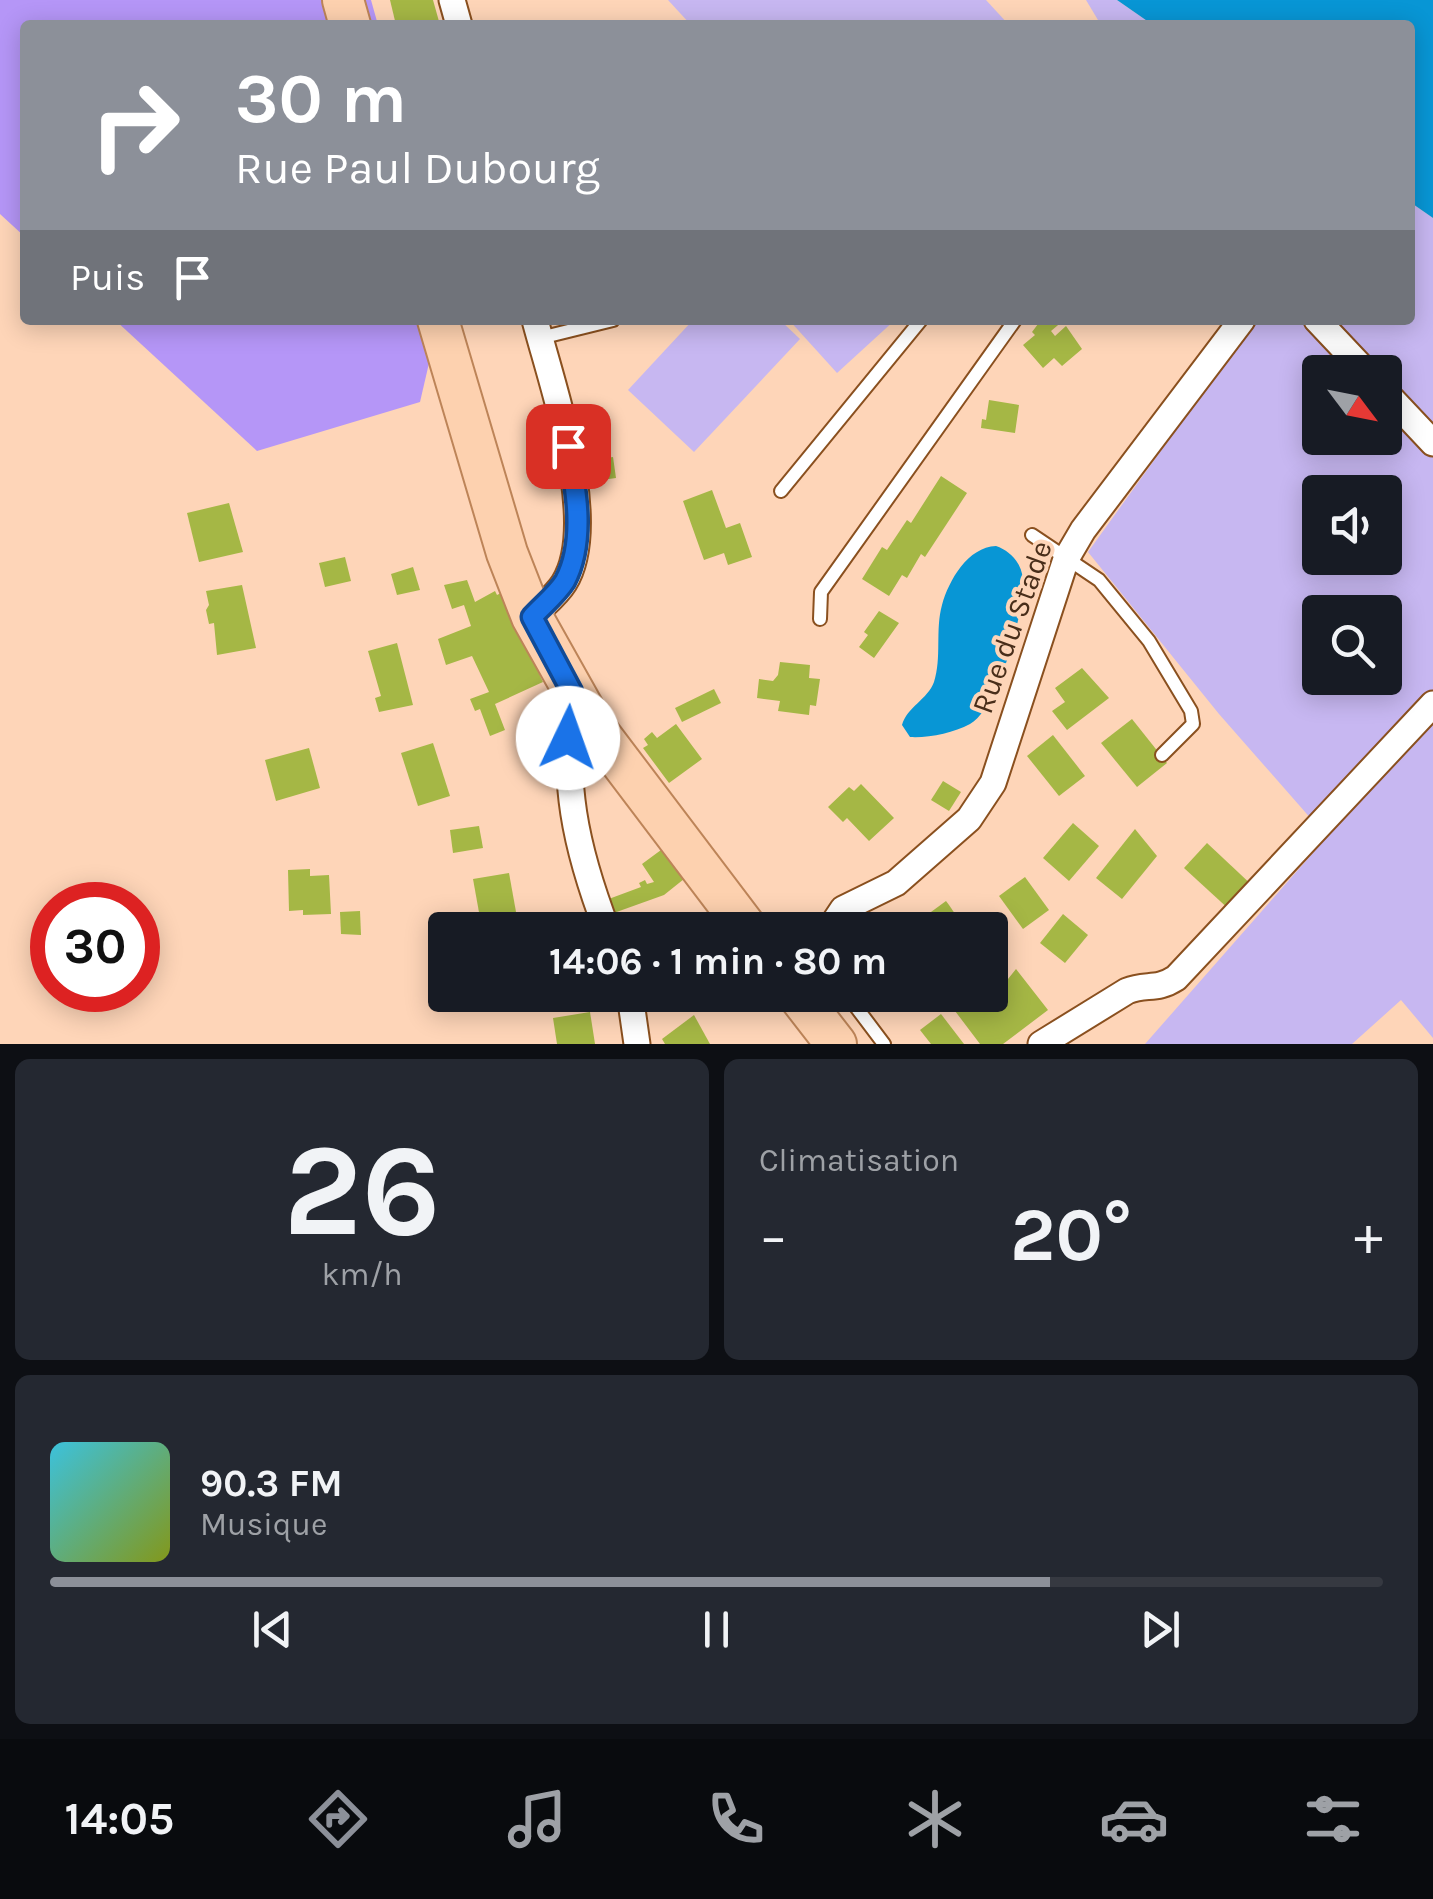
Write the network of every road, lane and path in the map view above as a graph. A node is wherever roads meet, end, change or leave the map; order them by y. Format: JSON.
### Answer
{"nodes":[{"id":1,"x":439,"y":325,"type":"edge"},
{"id":2,"x":571,"y":325,"type":"edge"},
{"id":3,"x":918,"y":325,"type":"edge"},
{"id":4,"x":1012,"y":325,"type":"edge"},
{"id":5,"x":1238,"y":325,"type":"edge"},
{"id":6,"x":1322,"y":325,"type":"edge"},
{"id":7,"x":538,"y":329,"type":"edge"},
{"id":8,"x":1350,"y":355,"type":"edge"},
{"id":9,"x":1402,"y":410,"type":"edge"},
{"id":10,"x":1433,"y":443,"type":"edge"},
{"id":11,"x":781,"y":491,"type":"dead end"},
{"id":12,"x":1032,"y":536,"type":"dead end"},
{"id":13,"x":1066,"y":560,"type":"junction"},
{"id":14,"x":532,"y":617,"type":"junction"},
{"id":15,"x":820,"y":619,"type":"dead end"},
{"id":16,"x":572,"y":692,"type":"junction"},
{"id":17,"x":1433,"y":704,"type":"edge"},
{"id":18,"x":1162,"y":756,"type":"dead end"},
{"id":19,"x":600,"y":912,"type":"edge"},
{"id":20,"x":734,"y":912,"type":"edge"},
{"id":21,"x":842,"y":912,"type":"edge"},
{"id":22,"x":632,"y":1012,"type":"edge"},
{"id":23,"x":811,"y":1012,"type":"edge"},
{"id":24,"x":860,"y":1012,"type":"edge"},
{"id":25,"x":636,"y":1044,"type":"edge"},
{"id":26,"x":836,"y":1044,"type":"edge"},
{"id":27,"x":884,"y":1044,"type":"edge"},
{"id":28,"x":1041,"y":1044,"type":"edge"}],
"edges":[{"from":1,"to":14,"type":"main road"},
{"from":2,"to":7,"type":"lane"},
{"from":3,"to":11,"type":"lane"},
{"from":4,"to":15,"type":"lane"},
{"from":5,"to":13,"type":"street","name":"Rue du Stade"},
{"from":6,"to":8,"type":"street"},
{"from":7,"to":14,"type":"street"},
{"from":9,"to":10,"type":"street"},
{"from":12,"to":13,"type":"lane"},
{"from":13,"to":18,"type":"lane"},
{"from":13,"to":21,"type":"street","name":"Rue du Stade"},
{"from":14,"to":16,"type":"main road"},
{"from":16,"to":19,"type":"street"},
{"from":16,"to":20,"type":"main road"},
{"from":17,"to":28,"type":"street"},
{"from":22,"to":25,"type":"street"},
{"from":23,"to":26,"type":"main road"},
{"from":24,"to":27,"type":"lane"}]}
